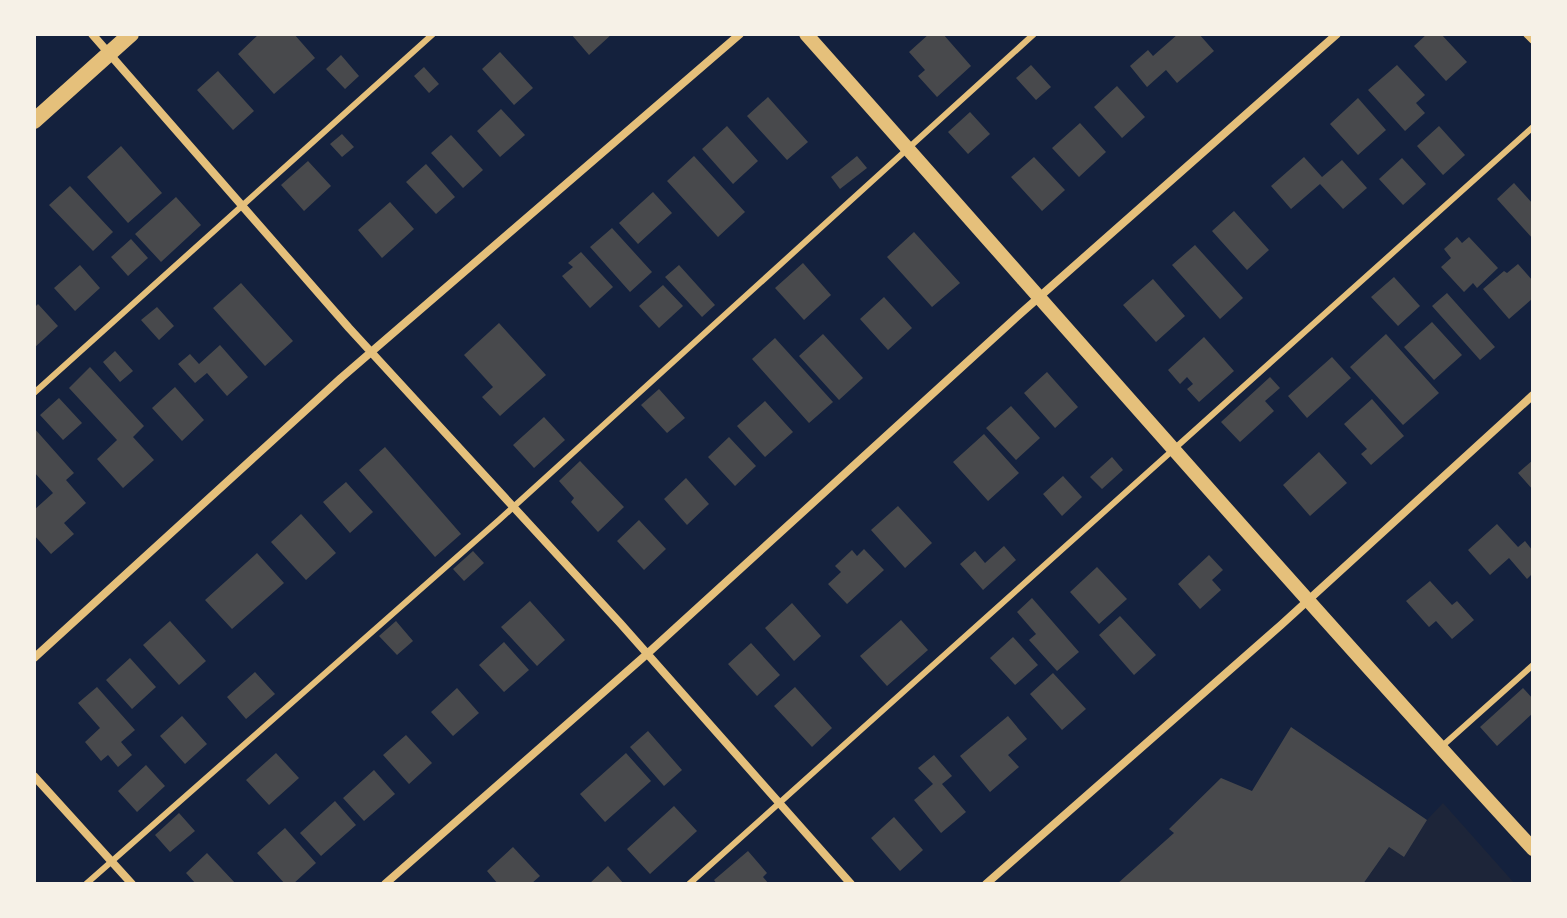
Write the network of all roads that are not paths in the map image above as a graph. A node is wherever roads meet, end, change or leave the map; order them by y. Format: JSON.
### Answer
{"nodes":[{"id":1,"x":92,"y":34,"type":"edge"},
{"id":2,"x":131,"y":34,"type":"edge"},
{"id":3,"x":433,"y":34,"type":"edge"},
{"id":4,"x":740,"y":34,"type":"edge"},
{"id":5,"x":806,"y":34,"type":"edge"},
{"id":6,"x":1034,"y":34,"type":"edge"},
{"id":7,"x":1337,"y":34,"type":"edge"},
{"id":8,"x":1527,"y":34,"type":"edge"},
{"id":9,"x":1533,"y":40,"type":"edge"},
{"id":10,"x":110,"y":54,"type":"junction"},
{"id":11,"x":34,"y":121,"type":"edge"},
{"id":12,"x":1533,"y":127,"type":"edge"},
{"id":13,"x":907,"y":148,"type":"junction"},
{"id":14,"x":242,"y":205,"type":"junction"},
{"id":15,"x":1038,"y":299,"type":"junction"},
{"id":16,"x":372,"y":353,"type":"junction"},
{"id":17,"x":34,"y":393,"type":"edge"},
{"id":18,"x":1533,"y":395,"type":"edge"},
{"id":19,"x":1175,"y":449,"type":"junction"},
{"id":20,"x":514,"y":507,"type":"junction"},
{"id":21,"x":1307,"y":600,"type":"junction"},
{"id":22,"x":647,"y":654,"type":"junction"},
{"id":23,"x":34,"y":658,"type":"edge"},
{"id":24,"x":1533,"y":665,"type":"edge"},
{"id":25,"x":1440,"y":748,"type":"junction"},
{"id":26,"x":34,"y":776,"type":"edge"},
{"id":27,"x":781,"y":802,"type":"junction"},
{"id":28,"x":1533,"y":849,"type":"edge"},
{"id":29,"x":111,"y":861,"type":"junction"},
{"id":30,"x":86,"y":884,"type":"edge"},
{"id":31,"x":132,"y":884,"type":"edge"},
{"id":32,"x":385,"y":884,"type":"edge"},
{"id":33,"x":689,"y":884,"type":"edge"},
{"id":34,"x":851,"y":884,"type":"edge"},
{"id":35,"x":986,"y":884,"type":"edge"}],
"edges":[{"from":1,"to":10,"type":"street"},
{"from":2,"to":10,"type":"main road"},
{"from":3,"to":14,"type":"lane"},
{"from":4,"to":16,"type":"street"},
{"from":5,"to":13,"type":"street"},
{"from":6,"to":13,"type":"lane"},
{"from":7,"to":15,"type":"street"},
{"from":8,"to":9,"type":"street"},
{"from":10,"to":11,"type":"main road"},
{"from":10,"to":14,"type":"street"},
{"from":12,"to":19,"type":"lane"},
{"from":13,"to":15,"type":"street"},
{"from":13,"to":20,"type":"lane"},
{"from":14,"to":16,"type":"street"},
{"from":14,"to":17,"type":"lane"},
{"from":15,"to":19,"type":"street"},
{"from":15,"to":22,"type":"street"},
{"from":16,"to":20,"type":"street"},
{"from":16,"to":23,"type":"street"},
{"from":18,"to":21,"type":"street"},
{"from":19,"to":21,"type":"street"},
{"from":19,"to":27,"type":"lane"},
{"from":20,"to":22,"type":"street"},
{"from":20,"to":29,"type":"lane"},
{"from":21,"to":25,"type":"street"},
{"from":21,"to":35,"type":"street"},
{"from":22,"to":27,"type":"street"},
{"from":22,"to":32,"type":"street"},
{"from":24,"to":25,"type":"lane"},
{"from":25,"to":28,"type":"street"},
{"from":26,"to":29,"type":"street"},
{"from":27,"to":33,"type":"lane"},
{"from":27,"to":34,"type":"street"},
{"from":29,"to":30,"type":"lane"},
{"from":29,"to":31,"type":"street"}]}
